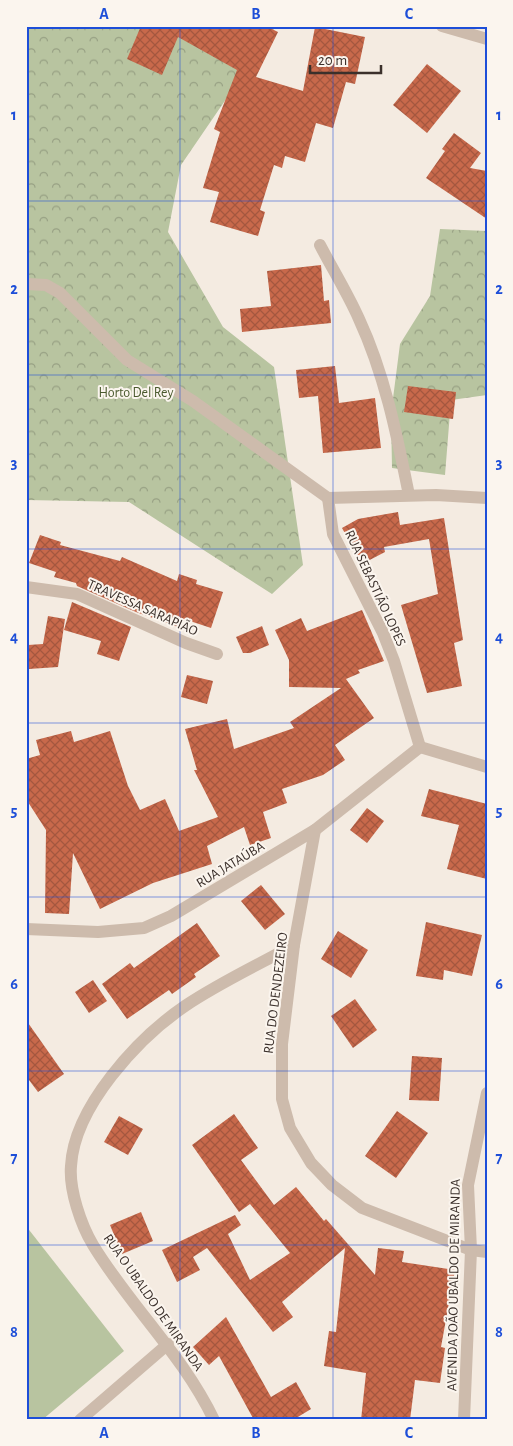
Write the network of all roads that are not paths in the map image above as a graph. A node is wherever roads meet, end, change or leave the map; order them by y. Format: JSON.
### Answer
{"nodes":[{"id":1,"x":442,"y":26,"type":"edge"},
{"id":2,"x":487,"y":39,"type":"edge"},
{"id":3,"x":320,"y":245,"type":"dead end"},
{"id":4,"x":26,"y":284,"type":"edge"},
{"id":5,"x":408,"y":495,"type":"junction"},
{"id":6,"x":328,"y":498,"type":"junction"},
{"id":7,"x":487,"y":498,"type":"edge"},
{"id":8,"x":26,"y":587,"type":"edge"},
{"id":9,"x":218,"y":654,"type":"dead end"},
{"id":10,"x":420,"y":747,"type":"junction"},
{"id":11,"x":487,"y":767,"type":"edge"},
{"id":12,"x":315,"y":830,"type":"junction"},
{"id":13,"x":26,"y":930,"type":"edge"},
{"id":14,"x":294,"y":945,"type":"junction"},
{"id":15,"x":487,"y":1093,"type":"edge"},
{"id":16,"x":471,"y":1250,"type":"junction"},
{"id":17,"x":487,"y":1252,"type":"edge"},
{"id":18,"x":168,"y":1344,"type":"junction"},
{"id":19,"x":80,"y":1420,"type":"edge"},
{"id":20,"x":214,"y":1420,"type":"edge"},
{"id":21,"x":464,"y":1420,"type":"edge"}],
"edges":[{"from":1,"to":2,"type":"street"},
{"from":3,"to":5,"type":"street"},
{"from":4,"to":6,"type":"street"},
{"from":5,"to":6,"type":"street"},
{"from":5,"to":7,"type":"street"},
{"from":6,"to":10,"type":"street","name":"RUA SEBASTIÃO LOPES"},
{"from":8,"to":9,"type":"street","name":"TRAVESSA SARAPIÃO"},
{"from":10,"to":11,"type":"street"},
{"from":10,"to":12,"type":"street","name":"RUA JATAÚBA"},
{"from":12,"to":13,"type":"street","name":"RUA JATAÚBA"},
{"from":12,"to":14,"type":"street","name":"RUA DO DENDEZEIRO"},
{"from":14,"to":16,"type":"street","name":"RUA DO DENDEZEIRO"},
{"from":14,"to":18,"type":"street","name":"RUA O UBALDO DE MIRANDA"},
{"from":15,"to":16,"type":"street","name":"AVENIDA JOÃO UBALDO DE MIRANDA"},
{"from":16,"to":17,"type":"street","name":"RUA DO DENDEZEIRO"},
{"from":16,"to":21,"type":"street","name":"AVENIDA JOÃO UBALDO DE MIRANDA"},
{"from":18,"to":19,"type":"street"},
{"from":18,"to":20,"type":"street","name":"RUA O UBALDO DE MIRANDA"}]}
